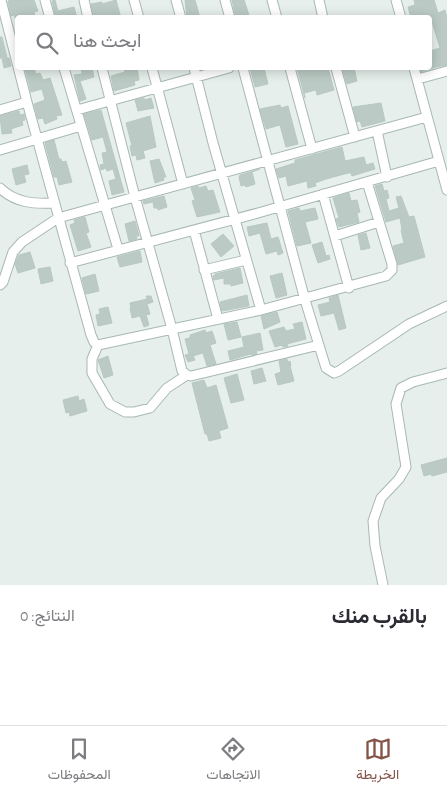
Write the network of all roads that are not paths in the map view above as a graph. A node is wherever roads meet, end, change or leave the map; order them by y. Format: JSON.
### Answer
{"nodes":[{"id":1,"x":1,"y":0,"type":"edge"},
{"id":2,"x":45,"y":0,"type":"edge"},
{"id":3,"x":134,"y":0,"type":"edge"},
{"id":4,"x":176,"y":0,"type":"edge"},
{"id":5,"x":225,"y":0,"type":"edge"},
{"id":6,"x":272,"y":0,"type":"edge"},
{"id":7,"x":318,"y":0,"type":"edge"},
{"id":8,"x":396,"y":0,"type":"edge"},
{"id":9,"x":87,"y":1,"type":"edge"},
{"id":10,"x":49,"y":15,"type":"edge"},
{"id":11,"x":88,"y":15,"type":"edge"},
{"id":12,"x":138,"y":15,"type":"edge"},
{"id":13,"x":180,"y":15,"type":"edge"},
{"id":14,"x":229,"y":15,"type":"edge"},
{"id":15,"x":276,"y":15,"type":"edge"},
{"id":16,"x":322,"y":15,"type":"edge"},
{"id":17,"x":400,"y":15,"type":"edge"},
{"id":18,"x":15,"y":53,"type":"edge"},
{"id":19,"x":19,"y":70,"type":"edge"},
{"id":20,"x":65,"y":70,"type":"edge"},
{"id":21,"x":103,"y":70,"type":"edge"},
{"id":22,"x":153,"y":70,"type":"edge"},
{"id":23,"x":194,"y":70,"type":"edge"},
{"id":24,"x":222,"y":70,"type":"edge"},
{"id":25,"x":243,"y":70,"type":"edge"},
{"id":26,"x":291,"y":70,"type":"edge"},
{"id":27,"x":337,"y":70,"type":"edge"},
{"id":28,"x":415,"y":70,"type":"edge"},
{"id":29,"x":447,"y":71,"type":"edge"},
{"id":30,"x":196,"y":77,"type":"junction"},
{"id":31,"x":418,"y":80,"type":"junction"},
{"id":32,"x":158,"y":88,"type":"junction"},
{"id":33,"x":111,"y":101,"type":"junction"},
{"id":34,"x":27,"y":102,"type":"junction"},
{"id":35,"x":0,"y":110,"type":"edge"},
{"id":36,"x":77,"y":110,"type":"junction"},
{"id":37,"x":427,"y":116,"type":"junction"},
{"id":38,"x":81,"y":126,"type":"junction"},
{"id":39,"x":377,"y":131,"type":"junction"},
{"id":40,"x":355,"y":137,"type":"junction"},
{"id":41,"x":37,"y":139,"type":"junction"},
{"id":42,"x":312,"y":149,"type":"junction"},
{"id":43,"x":0,"y":150,"type":"edge"},
{"id":44,"x":268,"y":161,"type":"junction"},
{"id":45,"x":439,"y":161,"type":"junction"},
{"id":46,"x":445,"y":172,"type":"edge"},
{"id":47,"x":222,"y":174,"type":"junction"},
{"id":48,"x":387,"y":177,"type":"junction"},
{"id":49,"x":368,"y":182,"type":"junction"},
{"id":50,"x":183,"y":184,"type":"junction"},
{"id":51,"x":0,"y":188,"type":"edge"},
{"id":52,"x":447,"y":190,"type":"edge"},
{"id":53,"x":323,"y":194,"type":"junction"},
{"id":54,"x":135,"y":197,"type":"junction"},
{"id":55,"x":54,"y":203,"type":"junction"},
{"id":56,"x":105,"y":205,"type":"junction"},
{"id":57,"x":279,"y":207,"type":"junction"},
{"id":58,"x":58,"y":218,"type":"junction"},
{"id":59,"x":235,"y":219,"type":"junction"},
{"id":60,"x":379,"y":222,"type":"junction"},
{"id":61,"x":194,"y":230,"type":"junction"},
{"id":62,"x":335,"y":236,"type":"junction"},
{"id":63,"x":148,"y":241,"type":"junction"},
{"id":64,"x":118,"y":249,"type":"junction"},
{"id":65,"x":246,"y":260,"type":"junction"},
{"id":66,"x":70,"y":262,"type":"junction"},
{"id":67,"x":204,"y":270,"type":"junction"},
{"id":68,"x":0,"y":285,"type":"edge"},
{"id":69,"x":349,"y":288,"type":"junction"},
{"id":70,"x":305,"y":300,"type":"junction"},
{"id":71,"x":447,"y":306,"type":"edge"},
{"id":72,"x":261,"y":310,"type":"junction"},
{"id":73,"x":218,"y":319,"type":"junction"},
{"id":74,"x":172,"y":329,"type":"junction"},
{"id":75,"x":98,"y":345,"type":"junction"},
{"id":76,"x":319,"y":345,"type":"junction"},
{"id":77,"x":447,"y":373,"type":"edge"},
{"id":78,"x":187,"y":375,"type":"junction"},
{"id":79,"x":383,"y":585,"type":"edge"}],
"edges":[{"from":1,"to":18,"type":"street"},
{"from":2,"to":10,"type":"street"},
{"from":3,"to":12,"type":"street"},
{"from":4,"to":13,"type":"street"},
{"from":5,"to":14,"type":"street"},
{"from":6,"to":15,"type":"street"},
{"from":7,"to":16,"type":"street"},
{"from":8,"to":17,"type":"street"},
{"from":9,"to":11,"type":"street"},
{"from":19,"to":34,"type":"street"},
{"from":20,"to":36,"type":"street"},
{"from":21,"to":33,"type":"street"},
{"from":22,"to":32,"type":"street"},
{"from":23,"to":30,"type":"street"},
{"from":24,"to":30,"type":"street"},
{"from":25,"to":44,"type":"street"},
{"from":26,"to":42,"type":"street"},
{"from":27,"to":40,"type":"street"},
{"from":28,"to":31,"type":"street"},
{"from":29,"to":31,"type":"street"},
{"from":30,"to":32,"type":"street"},
{"from":30,"to":47,"type":"street"},
{"from":31,"to":37,"type":"street"},
{"from":32,"to":33,"type":"street"},
{"from":32,"to":50,"type":"street"},
{"from":33,"to":36,"type":"street"},
{"from":33,"to":54,"type":"street"},
{"from":34,"to":35,"type":"street"},
{"from":34,"to":41,"type":"street"},
{"from":36,"to":38,"type":"street"},
{"from":37,"to":39,"type":"street"},
{"from":37,"to":45,"type":"street"},
{"from":38,"to":41,"type":"street"},
{"from":38,"to":56,"type":"street"},
{"from":39,"to":40,"type":"street"},
{"from":39,"to":48,"type":"street"},
{"from":40,"to":42,"type":"street"},
{"from":41,"to":43,"type":"street"},
{"from":41,"to":55,"type":"street"},
{"from":42,"to":44,"type":"street"},
{"from":44,"to":47,"type":"street"},
{"from":44,"to":57,"type":"street"},
{"from":45,"to":46,"type":"street"},
{"from":45,"to":48,"type":"street"},
{"from":46,"to":52,"type":"street"},
{"from":47,"to":50,"type":"street"},
{"from":47,"to":59,"type":"street"},
{"from":48,"to":49,"type":"street"},
{"from":49,"to":53,"type":"street"},
{"from":49,"to":60,"type":"street"},
{"from":50,"to":54,"type":"street"},
{"from":51,"to":55,"type":"street"},
{"from":53,"to":57,"type":"street"},
{"from":53,"to":62,"type":"street"},
{"from":54,"to":56,"type":"street"},
{"from":54,"to":63,"type":"street"},
{"from":55,"to":58,"type":"street"},
{"from":56,"to":58,"type":"street"},
{"from":56,"to":64,"type":"street"},
{"from":57,"to":59,"type":"street"},
{"from":57,"to":70,"type":"street"},
{"from":58,"to":66,"type":"street"},
{"from":58,"to":68,"type":"street"},
{"from":59,"to":61,"type":"street"},
{"from":59,"to":65,"type":"street"},
{"from":60,"to":62,"type":"street"},
{"from":60,"to":69,"type":"street"},
{"from":61,"to":63,"type":"street"},
{"from":61,"to":67,"type":"street"},
{"from":62,"to":69,"type":"street"},
{"from":63,"to":64,"type":"street"},
{"from":63,"to":74,"type":"street"},
{"from":64,"to":66,"type":"street"},
{"from":65,"to":67,"type":"street"},
{"from":65,"to":72,"type":"street"},
{"from":66,"to":75,"type":"street"},
{"from":67,"to":73,"type":"street"},
{"from":69,"to":70,"type":"street"},
{"from":70,"to":72,"type":"street"},
{"from":70,"to":76,"type":"street"},
{"from":71,"to":76,"type":"street"},
{"from":72,"to":73,"type":"street"},
{"from":73,"to":74,"type":"street"},
{"from":74,"to":75,"type":"street"},
{"from":74,"to":78,"type":"street"},
{"from":75,"to":78,"type":"street"},
{"from":76,"to":78,"type":"street"},
{"from":77,"to":79,"type":"street"}]}
